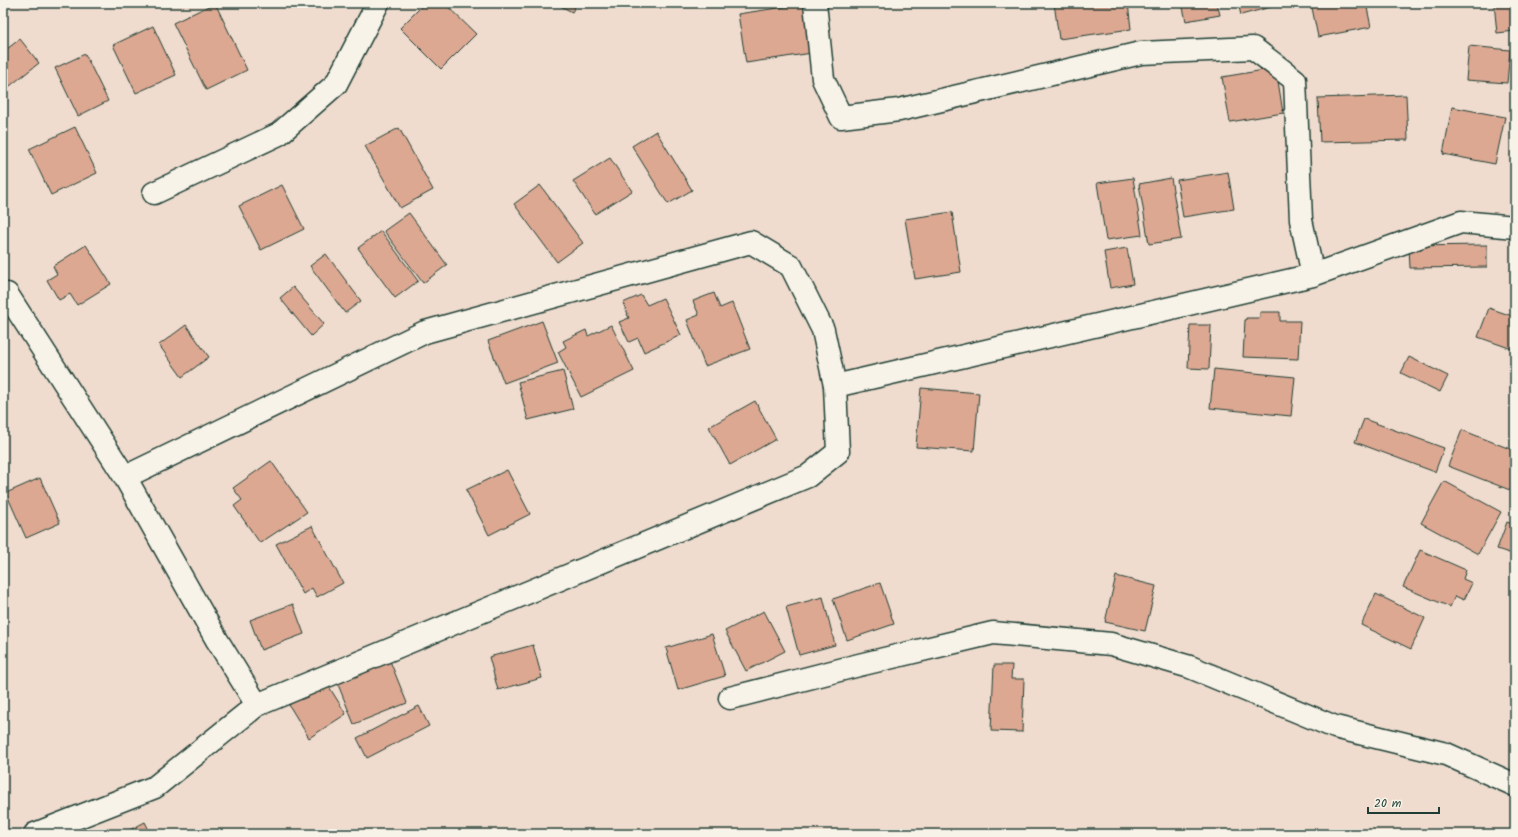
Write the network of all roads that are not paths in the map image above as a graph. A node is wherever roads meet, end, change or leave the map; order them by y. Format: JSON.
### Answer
{"nodes":[{"id":1,"x":378,"y":3,"type":"edge"},
{"id":2,"x":815,"y":3,"type":"edge"},
{"id":3,"x":154,"y":193,"type":"dead end"},
{"id":4,"x":1515,"y":227,"type":"edge"},
{"id":5,"x":1313,"y":275,"type":"junction"},
{"id":6,"x":7,"y":294,"type":"dead end"},
{"id":7,"x":835,"y":386,"type":"junction"},
{"id":8,"x":124,"y":477,"type":"junction"},
{"id":9,"x":730,"y":698,"type":"dead end"},
{"id":10,"x":257,"y":705,"type":"junction"},
{"id":11,"x":1515,"y":785,"type":"edge"},
{"id":12,"x":35,"y":834,"type":"edge"}],
"edges":[{"from":1,"to":3,"type":"street"},
{"from":2,"to":5,"type":"street"},
{"from":4,"to":5,"type":"street"},
{"from":5,"to":7,"type":"street"},
{"from":6,"to":8,"type":"street"},
{"from":7,"to":8,"type":"street"},
{"from":7,"to":10,"type":"street"},
{"from":8,"to":10,"type":"street"},
{"from":9,"to":11,"type":"street"},
{"from":10,"to":12,"type":"street"}]}
